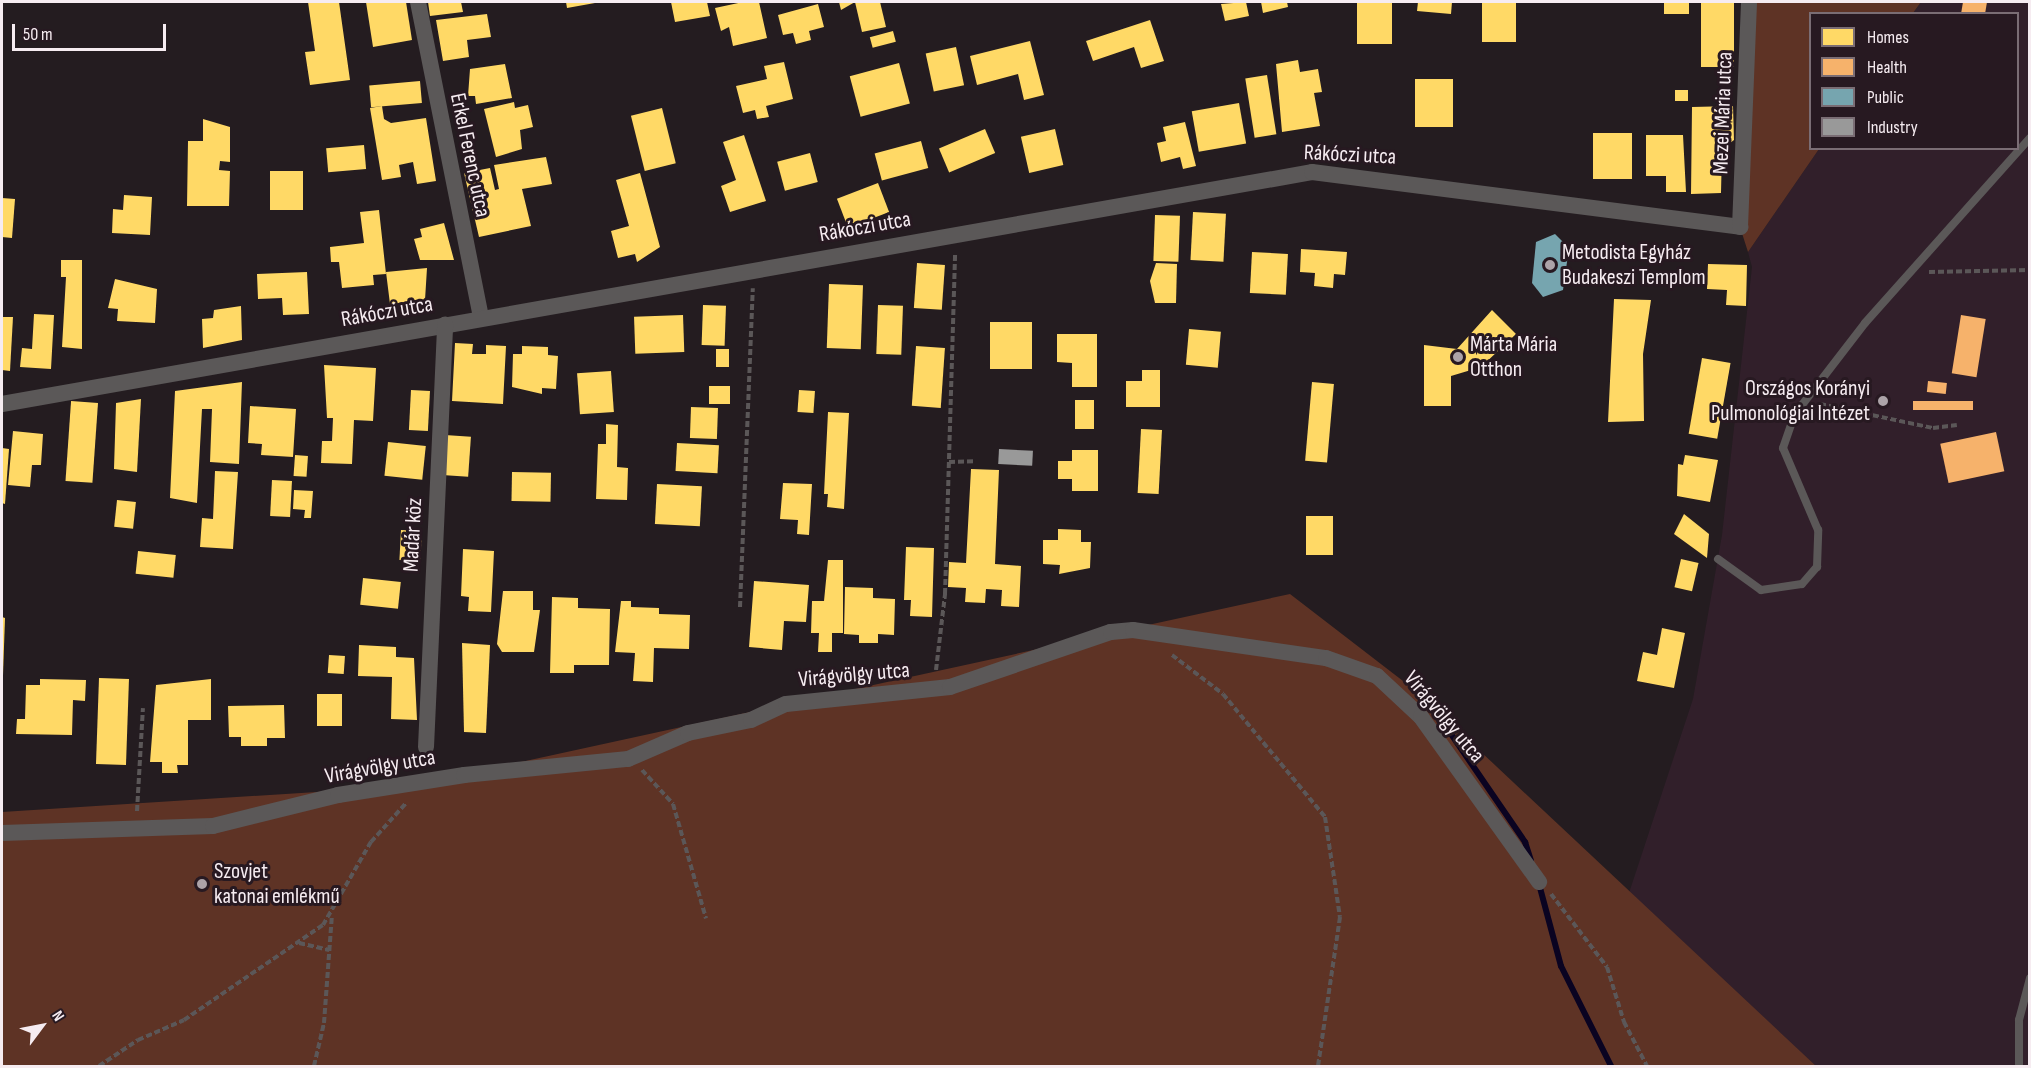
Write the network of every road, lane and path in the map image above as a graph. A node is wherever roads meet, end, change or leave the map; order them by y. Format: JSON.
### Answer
{"nodes":[{"id":1,"x":418,"y":2,"type":"edge"},
{"id":2,"x":1749,"y":2,"type":"edge"},
{"id":3,"x":2030,"y":138,"type":"edge"},
{"id":4,"x":1740,"y":227,"type":"joint"},
{"id":5,"x":956,"y":234,"type":"junction"},
{"id":6,"x":754,"y":269,"type":"junction"},
{"id":7,"x":2030,"y":270,"type":"edge"},
{"id":8,"x":1911,"y":273,"type":"junction"},
{"id":9,"x":481,"y":317,"type":"junction"},
{"id":10,"x":445,"y":324,"type":"junction"},
{"id":11,"x":1805,"y":401,"type":"junction"},
{"id":12,"x":2,"y":404,"type":"edge"},
{"id":13,"x":1957,"y":425,"type":"dead end"},
{"id":14,"x":974,"y":461,"type":"dead end"},
{"id":15,"x":949,"y":462,"type":"junction"},
{"id":16,"x":1718,"y":559,"type":"dead end"},
{"id":17,"x":740,"y":607,"type":"dead end"},
{"id":18,"x":1148,"y":632,"type":"junction"},
{"id":19,"x":934,"y":689,"type":"junction"},
{"id":20,"x":143,"y":708,"type":"dead end"},
{"id":21,"x":426,"y":747,"type":"dead end"},
{"id":22,"x":628,"y":759,"type":"junction"},
{"id":23,"x":411,"y":786,"type":"junction"},
{"id":24,"x":125,"y":829,"type":"junction"},
{"id":25,"x":2,"y":833,"type":"edge"},
{"id":26,"x":1539,"y":882,"type":"joint"},
{"id":27,"x":332,"y":915,"type":"junction"},
{"id":28,"x":706,"y":918,"type":"dead end"},
{"id":29,"x":298,"y":942,"type":"junction"},
{"id":30,"x":329,"y":950,"type":"junction"},
{"id":31,"x":2030,"y":978,"type":"edge"},
{"id":32,"x":99,"y":1066,"type":"edge"},
{"id":33,"x":314,"y":1066,"type":"edge"},
{"id":34,"x":1318,"y":1066,"type":"edge"},
{"id":35,"x":1647,"y":1066,"type":"edge"},
{"id":36,"x":2019,"y":1066,"type":"edge"}],
"edges":[{"from":1,"to":9,"type":"street","name":"Erkel Ferenc utca"},
{"from":2,"to":4,"type":"street","name":"Mezei Mária utca"},
{"from":3,"to":8,"type":"lane"},
{"from":4,"to":5,"type":"street","name":"Rákóczi utca"},
{"from":5,"to":6,"type":"street","name":"Rákóczi utca"},
{"from":5,"to":15,"type":"path"},
{"from":6,"to":9,"type":"street","name":"Rákóczi utca"},
{"from":6,"to":17,"type":"path"},
{"from":7,"to":8,"type":"path"},
{"from":8,"to":11,"type":"lane"},
{"from":9,"to":10,"type":"street","name":"Rákóczi utca"},
{"from":10,"to":12,"type":"street","name":"Rákóczi utca"},
{"from":10,"to":21,"type":"street","name":"Madár köz"},
{"from":11,"to":13,"type":"path"},
{"from":11,"to":16,"type":"lane"},
{"from":14,"to":15,"type":"path"},
{"from":15,"to":19,"type":"path"},
{"from":18,"to":19,"type":"street","name":"Virágvölgy utca"},
{"from":18,"to":26,"type":"street","name":"Virágvölgy utca"},
{"from":18,"to":34,"type":"path"},
{"from":19,"to":22,"type":"street","name":"Virágvölgy utca"},
{"from":20,"to":24,"type":"path"},
{"from":22,"to":23,"type":"street","name":"Virágvölgy utca"},
{"from":22,"to":28,"type":"path"},
{"from":23,"to":24,"type":"street","name":"Virágvölgy utca"},
{"from":23,"to":27,"type":"path"},
{"from":24,"to":25,"type":"street","name":"Virágvölgy utca"},
{"from":26,"to":35,"type":"path"},
{"from":27,"to":29,"type":"path"},
{"from":27,"to":30,"type":"path"},
{"from":29,"to":30,"type":"path"},
{"from":29,"to":32,"type":"path"},
{"from":30,"to":33,"type":"path"},
{"from":31,"to":36,"type":"lane"}]}
